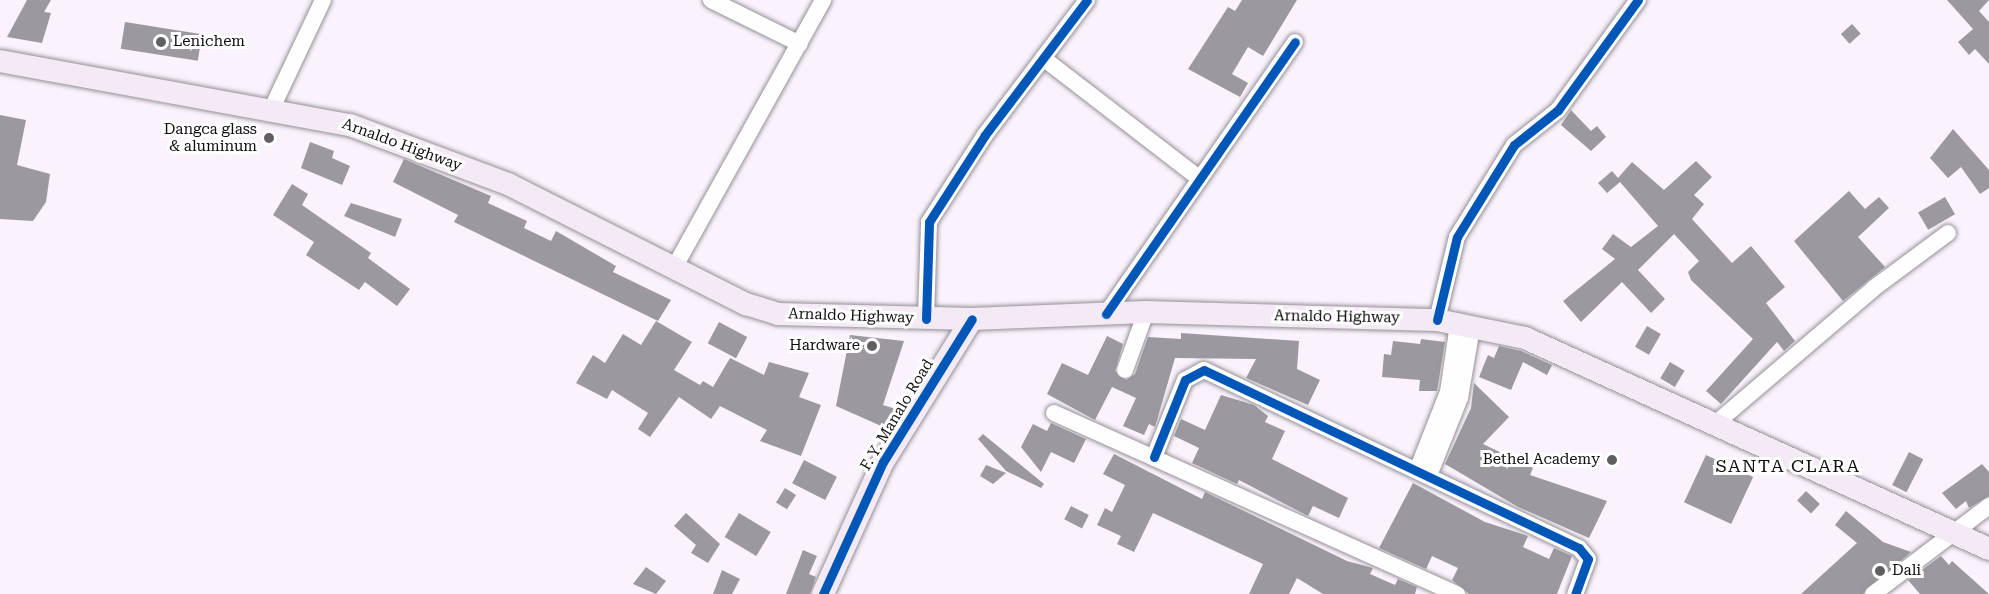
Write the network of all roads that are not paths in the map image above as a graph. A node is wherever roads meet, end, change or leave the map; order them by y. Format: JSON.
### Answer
{"nodes":[{"id":1,"x":323,"y":0,"type":"edge"},
{"id":2,"x":711,"y":0,"type":"edge"},
{"id":3,"x":823,"y":0,"type":"edge"},
{"id":4,"x":1087,"y":0,"type":"edge"},
{"id":5,"x":1638,"y":0,"type":"edge"},
{"id":6,"x":1295,"y":42,"type":"dead end"},
{"id":7,"x":800,"y":44,"type":"junction"},
{"id":8,"x":1043,"y":58,"type":"junction"},
{"id":9,"x":0,"y":61,"type":"edge"},
{"id":10,"x":272,"y":108,"type":"junction"},
{"id":11,"x":1200,"y":179,"type":"junction"},
{"id":12,"x":1948,"y":233,"type":"dead end"},
{"id":13,"x":674,"y":268,"type":"junction"},
{"id":14,"x":1146,"y":312,"type":"junction"},
{"id":15,"x":1106,"y":314,"type":"junction"},
{"id":16,"x":926,"y":319,"type":"junction"},
{"id":17,"x":972,"y":319,"type":"junction"},
{"id":18,"x":1456,"y":324,"type":"junction"},
{"id":19,"x":1125,"y":370,"type":"dead end"},
{"id":20,"x":1054,"y":413,"type":"dead end"},
{"id":21,"x":1714,"y":424,"type":"junction"},
{"id":22,"x":1154,"y":456,"type":"junction"},
{"id":23,"x":1424,"y":470,"type":"junction"},
{"id":24,"x":1989,"y":506,"type":"edge"},
{"id":25,"x":1952,"y":531,"type":"junction"},
{"id":26,"x":1989,"y":549,"type":"edge"},
{"id":27,"x":823,"y":594,"type":"edge"},
{"id":28,"x":1457,"y":594,"type":"edge"},
{"id":29,"x":1575,"y":594,"type":"edge"},
{"id":30,"x":1873,"y":594,"type":"edge"}],
"edges":[{"from":1,"to":10,"type":"street"},
{"from":2,"to":7,"type":"street"},
{"from":3,"to":7,"type":"street"},
{"from":4,"to":8,"type":"street"},
{"from":5,"to":18,"type":"street"},
{"from":6,"to":11,"type":"street"},
{"from":7,"to":13,"type":"street"},
{"from":8,"to":11,"type":"street"},
{"from":8,"to":16,"type":"street"},
{"from":9,"to":10,"type":"main road","name":"Arnaldo Highway"},
{"from":10,"to":13,"type":"main road","name":"Arnaldo Highway"},
{"from":11,"to":15,"type":"street"},
{"from":12,"to":21,"type":"street"},
{"from":13,"to":16,"type":"main road","name":"Arnaldo Highway"},
{"from":14,"to":15,"type":"main road","name":"Arnaldo Highway"},
{"from":14,"to":18,"type":"main road","name":"Arnaldo Highway"},
{"from":14,"to":19,"type":"street"},
{"from":15,"to":17,"type":"main road","name":"Arnaldo Highway"},
{"from":16,"to":17,"type":"main road","name":"Arnaldo Highway"},
{"from":17,"to":27,"type":"main road","name":"F. Y. Manalo Road"},
{"from":18,"to":21,"type":"main road","name":"Arnaldo Highway"},
{"from":18,"to":23,"type":"street"},
{"from":20,"to":22,"type":"street"},
{"from":21,"to":25,"type":"main road","name":"Arnaldo Highway"},
{"from":22,"to":23,"type":"street"},
{"from":22,"to":28,"type":"street"},
{"from":23,"to":29,"type":"street"},
{"from":24,"to":25,"type":"street"},
{"from":25,"to":26,"type":"main road","name":"Arnaldo Highway"},
{"from":25,"to":30,"type":"street"}]}
